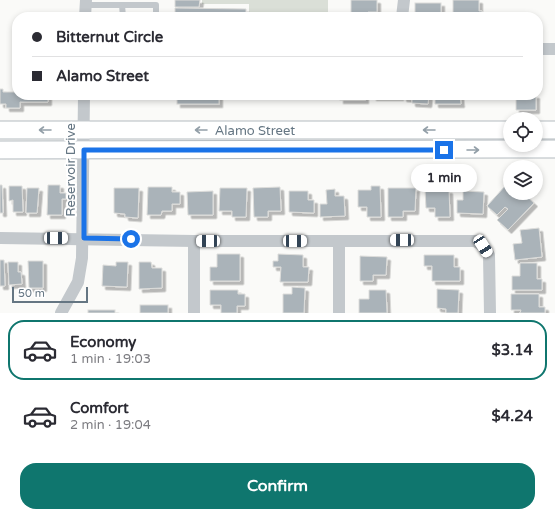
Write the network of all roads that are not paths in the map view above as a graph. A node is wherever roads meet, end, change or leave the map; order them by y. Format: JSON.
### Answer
{"nodes":[{"id":1,"x":404,"y":0,"type":"edge"},
{"id":2,"x":122,"y":5,"type":"junction"},
{"id":3,"x":86,"y":7,"type":"edge"},
{"id":4,"x":123,"y":12,"type":"edge"},
{"id":5,"x":156,"y":12,"type":"edge"},
{"id":6,"x":403,"y":12,"type":"edge"},
{"id":7,"x":543,"y":49,"type":"edge"},
{"id":8,"x":555,"y":49,"type":"edge"},
{"id":9,"x":84,"y":100,"type":"edge"},
{"id":10,"x":0,"y":130,"type":"edge"},
{"id":11,"x":84,"y":130,"type":"junction"},
{"id":12,"x":503,"y":130,"type":"edge"},
{"id":13,"x":543,"y":130,"type":"edge"},
{"id":14,"x":555,"y":130,"type":"edge"},
{"id":15,"x":0,"y":150,"type":"edge"},
{"id":16,"x":84,"y":150,"type":"junction"},
{"id":17,"x":555,"y":150,"type":"edge"},
{"id":18,"x":0,"y":238,"type":"edge"},
{"id":19,"x":84,"y":238,"type":"junction"},
{"id":20,"x":194,"y":241,"type":"junction"},
{"id":21,"x":339,"y":241,"type":"junction"},
{"id":22,"x":61,"y":313,"type":"edge"},
{"id":23,"x":194,"y":313,"type":"edge"},
{"id":24,"x":339,"y":313,"type":"edge"},
{"id":25,"x":490,"y":313,"type":"edge"}],
"edges":[{"from":1,"to":6,"type":"street"},
{"from":2,"to":3,"type":"lane"},
{"from":2,"to":4,"type":"lane"},
{"from":2,"to":5,"type":"lane"},
{"from":7,"to":8,"type":"street"},
{"from":9,"to":11,"type":"street","name":"Reservoir Drive"},
{"from":11,"to":10,"type":"main road","name":"Alamo Street","one_way":true},
{"from":12,"to":11,"type":"main road","name":"Alamo Street","one_way":true},
{"from":11,"to":16,"type":"street","name":"Reservoir Drive"},
{"from":13,"to":14,"type":"main road"},
{"from":15,"to":16,"type":"main road","name":"Alamo Street"},
{"from":16,"to":17,"type":"main road","name":"Alamo Street","one_way":true},
{"from":16,"to":19,"type":"street","name":"Reservoir Drive"},
{"from":18,"to":19,"type":"street"},
{"from":19,"to":20,"type":"street"},
{"from":19,"to":22,"type":"street","name":"Reservoir Drive"},
{"from":20,"to":21,"type":"street"},
{"from":20,"to":23,"type":"street"},
{"from":21,"to":24,"type":"street"},
{"from":21,"to":25,"type":"street"}]}
